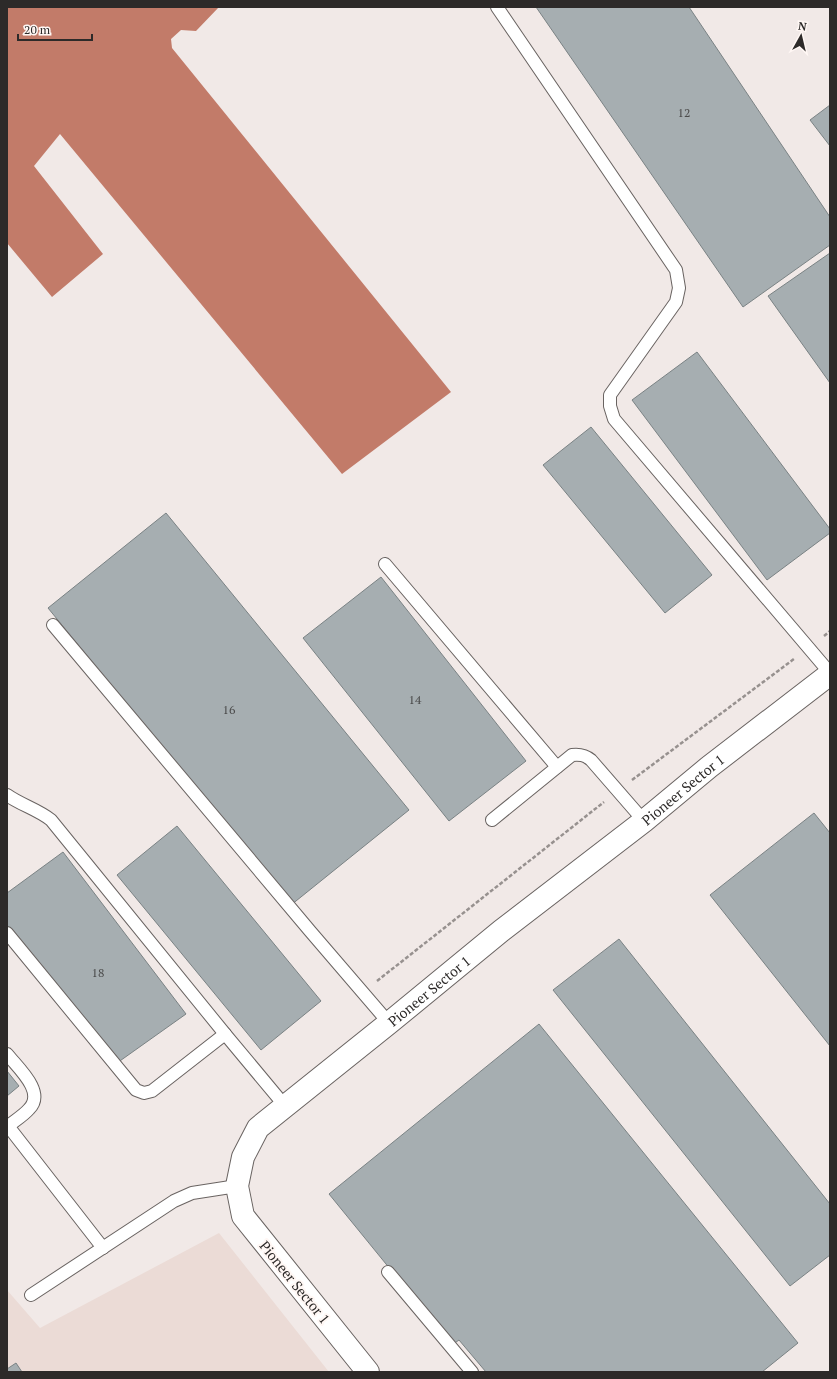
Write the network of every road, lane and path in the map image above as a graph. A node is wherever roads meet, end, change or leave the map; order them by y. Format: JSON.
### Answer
{"nodes":[{"id":1,"x":497,"y":7,"type":"edge"},
{"id":2,"x":385,"y":564,"type":"dead end"},
{"id":3,"x":53,"y":625,"type":"dead end"},
{"id":4,"x":830,"y":631,"type":"edge"},
{"id":5,"x":809,"y":648,"type":"junction"},
{"id":6,"x":830,"y":674,"type":"edge"},
{"id":7,"x":557,"y":768,"type":"junction"},
{"id":8,"x":618,"y":791,"type":"junction"},
{"id":9,"x":7,"y":796,"type":"edge"},
{"id":10,"x":492,"y":820,"type":"dead end"},
{"id":11,"x":644,"y":821,"type":"junction"},
{"id":12,"x":7,"y":933,"type":"edge"},
{"id":13,"x":363,"y":992,"type":"junction"},
{"id":14,"x":390,"y":1024,"type":"junction"},
{"id":15,"x":225,"y":1034,"type":"junction"},
{"id":16,"x":7,"y":1054,"type":"edge"},
{"id":17,"x":285,"y":1106,"type":"junction"},
{"id":18,"x":8,"y":1126,"type":"edge"},
{"id":19,"x":237,"y":1186,"type":"junction"},
{"id":20,"x":103,"y":1248,"type":"junction"},
{"id":21,"x":388,"y":1272,"type":"dead end"},
{"id":22,"x":31,"y":1295,"type":"dead end"},
{"id":23,"x":368,"y":1372,"type":"edge"},
{"id":24,"x":472,"y":1372,"type":"edge"}],
"edges":[{"from":1,"to":5,"type":"lane"},
{"from":2,"to":7,"type":"lane"},
{"from":3,"to":13,"type":"lane"},
{"from":4,"to":5,"type":"path"},
{"from":5,"to":6,"type":"lane"},
{"from":5,"to":8,"type":"path"},
{"from":6,"to":11,"type":"street","name":"Pioneer Sector 1"},
{"from":7,"to":8,"type":"lane"},
{"from":7,"to":10,"type":"lane"},
{"from":8,"to":11,"type":"lane"},
{"from":8,"to":13,"type":"path"},
{"from":9,"to":15,"type":"lane"},
{"from":11,"to":14,"type":"street","name":"Pioneer Sector 1"},
{"from":12,"to":15,"type":"lane"},
{"from":13,"to":14,"type":"lane"},
{"from":14,"to":17,"type":"street","name":"Pioneer Sector 1"},
{"from":15,"to":17,"type":"lane"},
{"from":16,"to":18,"type":"lane"},
{"from":17,"to":19,"type":"street","name":"Pioneer Sector 1"},
{"from":18,"to":20,"type":"lane"},
{"from":19,"to":20,"type":"lane"},
{"from":19,"to":23,"type":"street","name":"Pioneer Sector 1"},
{"from":20,"to":22,"type":"lane"},
{"from":21,"to":24,"type":"lane"}]}
